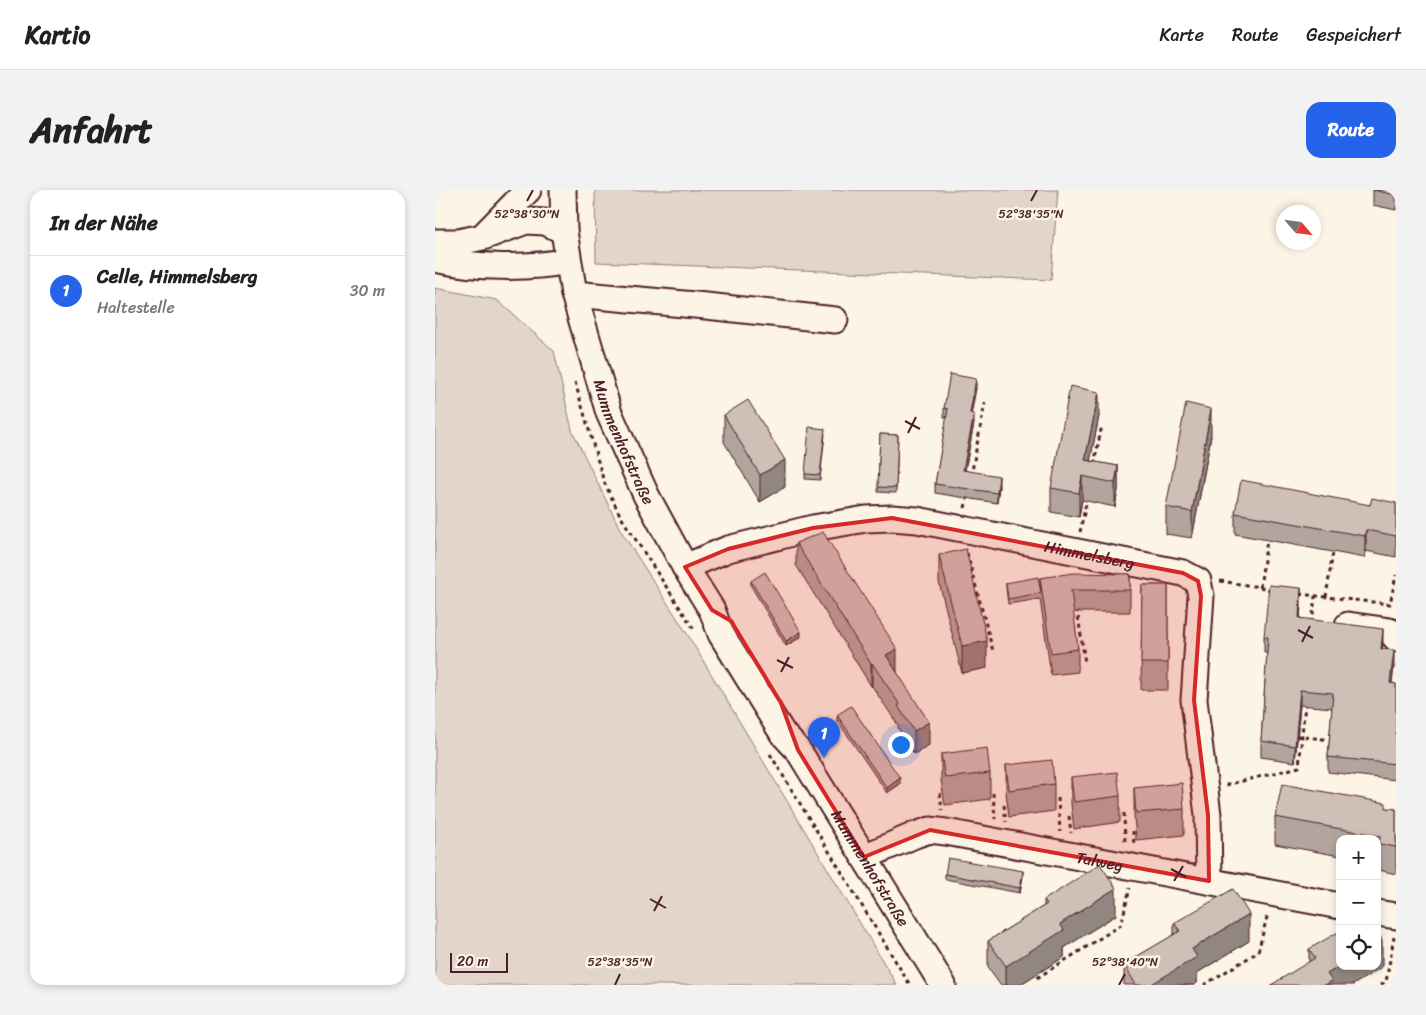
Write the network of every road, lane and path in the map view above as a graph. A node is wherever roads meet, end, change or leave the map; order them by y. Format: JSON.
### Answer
{"nodes":[{"id":1,"x":528,"y":190,"type":"edge"},
{"id":2,"x":563,"y":190,"type":"edge"},
{"id":3,"x":564,"y":232,"type":"junction"},
{"id":4,"x":483,"y":237,"type":"junction"},
{"id":5,"x":435,"y":242,"type":"edge"},
{"id":6,"x":435,"y":259,"type":"edge"},
{"id":7,"x":568,"y":261,"type":"junction"},
{"id":8,"x":574,"y":294,"type":"junction"},
{"id":9,"x":835,"y":320,"type":"dead end"},
{"id":10,"x":985,"y":403,"type":"dead end"},
{"id":11,"x":1103,"y":425,"type":"dead end"},
{"id":12,"x":1092,"y":474,"type":"edge"},
{"id":13,"x":970,"y":480,"type":"edge"},
{"id":14,"x":969,"y":490,"type":"edge"},
{"id":15,"x":1088,"y":493,"type":"edge"},
{"id":16,"x":961,"y":529,"type":"junction"},
{"id":17,"x":1267,"y":540,"type":"edge"},
{"id":18,"x":1076,"y":552,"type":"junction"},
{"id":19,"x":1333,"y":552,"type":"dead end"},
{"id":20,"x":685,"y":567,"type":"junction"},
{"id":21,"x":1396,"y":574,"type":"edge"},
{"id":22,"x":1198,"y":581,"type":"junction"},
{"id":23,"x":1260,"y":586,"type":"junction"},
{"id":24,"x":1272,"y":591,"type":"edge"},
{"id":25,"x":1298,"y":594,"type":"edge"},
{"id":26,"x":1315,"y":596,"type":"junction"},
{"id":27,"x":1326,"y":597,"type":"junction"},
{"id":28,"x":1077,"y":606,"type":"edge"},
{"id":29,"x":1320,"y":626,"type":"joint"},
{"id":30,"x":1396,"y":638,"type":"edge"},
{"id":31,"x":993,"y":651,"type":"dead end"},
{"id":32,"x":1085,"y":663,"type":"dead end"},
{"id":33,"x":1305,"y":701,"type":"edge"},
{"id":34,"x":1297,"y":736,"type":"edge"},
{"id":35,"x":1302,"y":736,"type":"junction"},
{"id":36,"x":1332,"y":746,"type":"edge"},
{"id":37,"x":1205,"y":791,"type":"junction"},
{"id":38,"x":1058,"y":798,"type":"dead end"},
{"id":39,"x":1124,"y":813,"type":"dead end"},
{"id":40,"x":1061,"y":853,"type":"junction"},
{"id":41,"x":864,"y":858,"type":"junction"},
{"id":42,"x":1130,"y":866,"type":"junction"},
{"id":43,"x":1209,"y":881,"type":"junction"},
{"id":44,"x":1273,"y":893,"type":"junction"},
{"id":45,"x":1336,"y":905,"type":"edge"},
{"id":46,"x":1381,"y":916,"type":"edge"},
{"id":47,"x":1395,"y":926,"type":"edge"},
{"id":48,"x":1037,"y":978,"type":"dead end"},
{"id":49,"x":943,"y":985,"type":"edge"},
{"id":50,"x":1204,"y":985,"type":"edge"},
{"id":51,"x":1381,"y":985,"type":"edge"}],
"edges":[{"from":1,"to":4,"type":"street"},
{"from":2,"to":3,"type":"street","name":"Mummenhofstraße"},
{"from":3,"to":4,"type":"street"},
{"from":3,"to":7,"type":"street","name":"Mummenhofstraße"},
{"from":4,"to":5,"type":"street"},
{"from":6,"to":7,"type":"street"},
{"from":7,"to":8,"type":"street","name":"Mummenhofstraße"},
{"from":8,"to":9,"type":"street"},
{"from":8,"to":20,"type":"street","name":"Mummenhofstraße"},
{"from":10,"to":13,"type":"path"},
{"from":11,"to":12,"type":"path"},
{"from":14,"to":16,"type":"path"},
{"from":15,"to":18,"type":"path"},
{"from":16,"to":18,"type":"street","name":"Himmelsberg"},
{"from":16,"to":20,"type":"street","name":"Himmelsberg"},
{"from":16,"to":31,"type":"path"},
{"from":17,"to":23,"type":"path"},
{"from":18,"to":22,"type":"street","name":"Himmelsberg"},
{"from":19,"to":27,"type":"path"},
{"from":20,"to":41,"type":"street","name":"Mummenhofstraße"},
{"from":21,"to":27,"type":"path"},
{"from":22,"to":23,"type":"path"},
{"from":22,"to":37,"type":"street"},
{"from":23,"to":24,"type":"path"},
{"from":25,"to":26,"type":"path"},
{"from":26,"to":27,"type":"path"},
{"from":26,"to":29,"type":"path"},
{"from":28,"to":32,"type":"path"},
{"from":29,"to":30,"type":"street"},
{"from":33,"to":35,"type":"path"},
{"from":34,"to":35,"type":"path"},
{"from":35,"to":36,"type":"path"},
{"from":35,"to":37,"type":"path"},
{"from":37,"to":43,"type":"street"},
{"from":38,"to":40,"type":"path"},
{"from":39,"to":42,"type":"path"},
{"from":40,"to":41,"type":"street","name":"Talweg"},
{"from":40,"to":42,"type":"street","name":"Talweg"},
{"from":41,"to":49,"type":"street","name":"Mummenhofstraße"},
{"from":42,"to":43,"type":"street","name":"Talweg"},
{"from":42,"to":48,"type":"path"},
{"from":43,"to":44,"type":"street","name":"Talweg"},
{"from":44,"to":45,"type":"street","name":"Talweg"},
{"from":44,"to":50,"type":"path"},
{"from":46,"to":47,"type":"street"},
{"from":47,"to":51,"type":"path"}]}
